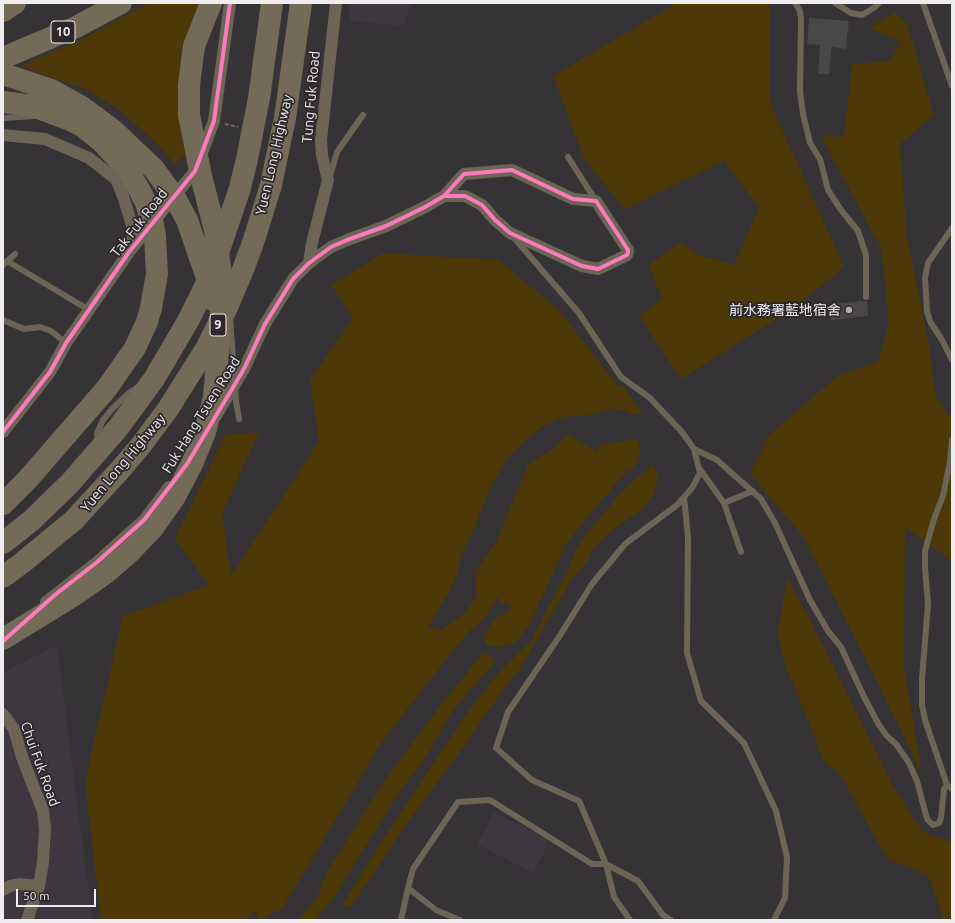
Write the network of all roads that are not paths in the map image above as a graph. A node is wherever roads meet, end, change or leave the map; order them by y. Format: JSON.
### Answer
{"nodes":[{"id":1,"x":15,"y":3,"type":"edge"},
{"id":2,"x":121,"y":3,"type":"edge"},
{"id":3,"x":211,"y":3,"type":"edge"},
{"id":4,"x":230,"y":3,"type":"edge"},
{"id":5,"x":272,"y":3,"type":"edge"},
{"id":6,"x":301,"y":3,"type":"edge"},
{"id":7,"x":336,"y":3,"type":"edge"},
{"id":8,"x":795,"y":3,"type":"edge"},
{"id":9,"x":835,"y":3,"type":"edge"},
{"id":10,"x":880,"y":3,"type":"edge"},
{"id":11,"x":923,"y":3,"type":"edge"},
{"id":12,"x":3,"y":10,"type":"edge"},
{"id":13,"x":3,"y":58,"type":"edge"},
{"id":14,"x":3,"y":74,"type":"edge"},
{"id":15,"x":952,"y":86,"type":"edge"},
{"id":16,"x":3,"y":102,"type":"edge"},
{"id":17,"x":61,"y":115,"type":"junction"},
{"id":18,"x":363,"y":116,"type":"dead end"},
{"id":19,"x":3,"y":118,"type":"edge"},
{"id":20,"x":3,"y":136,"type":"edge"},
{"id":21,"x":568,"y":157,"type":"dead end"},
{"id":22,"x":328,"y":180,"type":"junction"},
{"id":23,"x":444,"y":196,"type":"junction"},
{"id":24,"x":596,"y":201,"type":"junction"},
{"id":25,"x":952,"y":228,"type":"edge"},
{"id":26,"x":215,"y":230,"type":"junction"},
{"id":27,"x":510,"y":233,"type":"junction"},
{"id":28,"x":129,"y":252,"type":"junction"},
{"id":29,"x":15,"y":254,"type":"dead end"},
{"id":30,"x":5,"y":263,"type":"edge"},
{"id":31,"x":309,"y":263,"type":"junction"},
{"id":32,"x":866,"y":297,"type":"dead end"},
{"id":33,"x":89,"y":310,"type":"junction"},
{"id":34,"x":3,"y":320,"type":"edge"},
{"id":35,"x":220,"y":328,"type":"junction"},
{"id":36,"x":66,"y":343,"type":"junction"},
{"id":37,"x":952,"y":360,"type":"edge"},
{"id":38,"x":238,"y":419,"type":"dead end"},
{"id":39,"x":3,"y":432,"type":"edge"},
{"id":40,"x":952,"y":440,"type":"edge"},
{"id":41,"x":694,"y":449,"type":"junction"},
{"id":42,"x":698,"y":468,"type":"junction"},
{"id":43,"x":753,"y":491,"type":"junction"},
{"id":44,"x":684,"y":497,"type":"junction"},
{"id":45,"x":724,"y":503,"type":"junction"},
{"id":46,"x":3,"y":504,"type":"edge"},
{"id":47,"x":3,"y":543,"type":"edge"},
{"id":48,"x":741,"y":552,"type":"dead end"},
{"id":49,"x":3,"y":577,"type":"edge"},
{"id":50,"x":3,"y":640,"type":"edge"},
{"id":51,"x":3,"y":714,"type":"edge"},
{"id":52,"x":949,"y":787,"type":"edge"},
{"id":53,"x":606,"y":864,"type":"junction"},
{"id":54,"x":39,"y":886,"type":"junction"},
{"id":55,"x":408,"y":888,"type":"junction"},
{"id":56,"x":3,"y":890,"type":"edge"},
{"id":57,"x":27,"y":920,"type":"edge"},
{"id":58,"x":401,"y":920,"type":"edge"},
{"id":59,"x":460,"y":920,"type":"edge"},
{"id":60,"x":630,"y":920,"type":"edge"},
{"id":61,"x":671,"y":920,"type":"edge"},
{"id":62,"x":774,"y":920,"type":"edge"}],
"edges":[{"from":1,"to":12,"type":"highway"},
{"from":2,"to":13,"type":"highway","number":"10"},
{"from":3,"to":26,"type":"highway","bridge":true},
{"from":4,"to":28,"type":"street","name":"Tak Fuk Road"},
{"from":5,"to":47,"type":"highway","name":"Yuen Long Highway","number":"9"},
{"from":6,"to":49,"type":"highway","name":"Yuen Long Highway","number":"9"},
{"from":7,"to":22,"type":"street","name":"Tung Fuk Road"},
{"from":8,"to":32,"type":"lane"},
{"from":9,"to":10,"type":"lane"},
{"from":11,"to":15,"type":"lane"},
{"from":14,"to":35,"type":"highway","bridge":true},
{"from":16,"to":17,"type":"highway","bridge":true},
{"from":17,"to":19,"type":"lane","bridge":true},
{"from":17,"to":46,"type":"highway","bridge":true},
{"from":18,"to":22,"type":"lane"},
{"from":20,"to":28,"type":"street"},
{"from":21,"to":24,"type":"lane"},
{"from":22,"to":31,"type":"street","name":"Tung Fuk Road"},
{"from":23,"to":24,"type":"street"},
{"from":23,"to":27,"type":"street"},
{"from":23,"to":31,"type":"street","name":"Fuk Hang Tsuen Road"},
{"from":24,"to":27,"type":"street"},
{"from":25,"to":37,"type":"lane"},
{"from":26,"to":35,"type":"highway","bridge":true},
{"from":26,"to":38,"type":"lane","bridge":true},
{"from":27,"to":41,"type":"lane"},
{"from":28,"to":33,"type":"street","name":"Tak Fuk Road"},
{"from":29,"to":30,"type":"lane"},
{"from":30,"to":33,"type":"lane"},
{"from":31,"to":50,"type":"street","name":"Fuk Hang Tsuen Road"},
{"from":33,"to":36,"type":"street","name":"Tak Fuk Road"},
{"from":34,"to":36,"type":"lane"},
{"from":35,"to":50,"type":"highway","bridge":true},
{"from":36,"to":39,"type":"street","name":"Tak Fuk Road"},
{"from":40,"to":52,"type":"lane"},
{"from":41,"to":42,"type":"lane"},
{"from":41,"to":43,"type":"lane"},
{"from":42,"to":44,"type":"lane"},
{"from":42,"to":45,"type":"lane"},
{"from":43,"to":45,"type":"lane"},
{"from":43,"to":52,"type":"lane"},
{"from":44,"to":53,"type":"lane"},
{"from":44,"to":62,"type":"lane"},
{"from":45,"to":48,"type":"lane"},
{"from":51,"to":54,"type":"street","name":"Chui Fuk Road"},
{"from":53,"to":55,"type":"lane"},
{"from":53,"to":60,"type":"lane"},
{"from":53,"to":61,"type":"lane"},
{"from":54,"to":56,"type":"street"},
{"from":54,"to":57,"type":"street","name":"Chui Fuk Road"},
{"from":55,"to":58,"type":"lane"},
{"from":55,"to":59,"type":"lane"}]}
